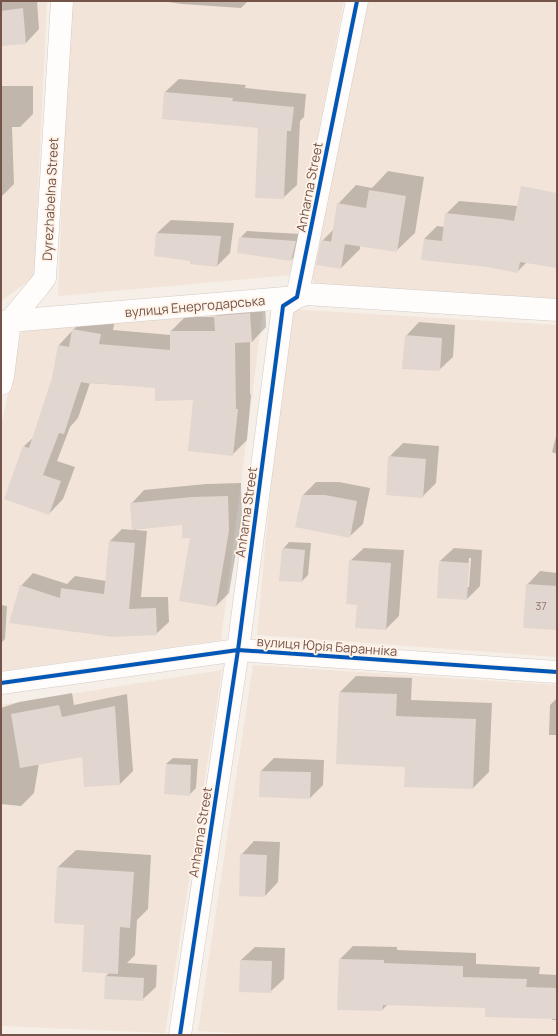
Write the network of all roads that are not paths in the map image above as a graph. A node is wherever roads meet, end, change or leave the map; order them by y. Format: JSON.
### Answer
{"nodes":[{"id":1,"x":62,"y":1,"type":"edge"},
{"id":2,"x":357,"y":1,"type":"edge"},
{"id":3,"x":297,"y":297,"type":"junction"},
{"id":4,"x":557,"y":310,"type":"edge"},
{"id":5,"x":5,"y":322,"type":"edge"},
{"id":6,"x":1,"y":384,"type":"edge"},
{"id":7,"x":238,"y":650,"type":"junction"},
{"id":8,"x":557,"y":672,"type":"edge"},
{"id":9,"x":1,"y":683,"type":"edge"},
{"id":10,"x":180,"y":1035,"type":"edge"}],
"edges":[{"from":1,"to":5,"type":"street","name":"Dyrezhabelna Street"},
{"from":2,"to":3,"type":"street","name":"Anharna Street"},
{"from":3,"to":4,"type":"street","name":"вулиця Енергодарська"},
{"from":3,"to":5,"type":"street","name":"вулиця Енергодарська"},
{"from":3,"to":7,"type":"street","name":"Anharna Street"},
{"from":5,"to":6,"type":"street"},
{"from":7,"to":8,"type":"street","name":"вулиця Юрія Баранніка"},
{"from":7,"to":9,"type":"street","name":"вулиця Юрія Баранніка"},
{"from":7,"to":10,"type":"street","name":"Anharna Street"}]}
